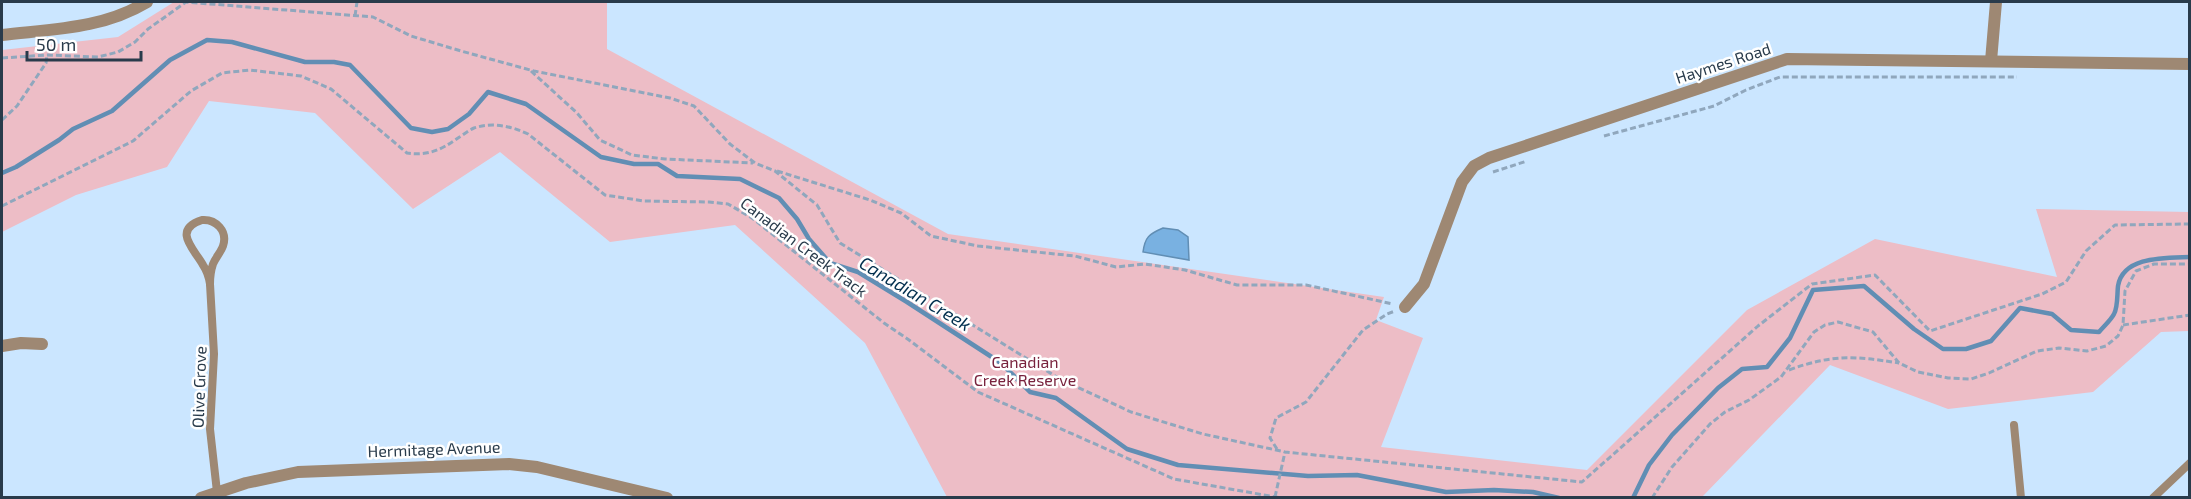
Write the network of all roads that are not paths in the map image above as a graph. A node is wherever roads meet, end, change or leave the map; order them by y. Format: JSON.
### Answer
{"nodes":[{"id":1,"x":147,"y":2,"type":"edge"},
{"id":2,"x":1996,"y":2,"type":"edge"},
{"id":3,"x":133,"y":6,"type":"edge"},
{"id":4,"x":2,"y":35,"type":"edge"},
{"id":5,"x":1992,"y":62,"type":"junction"},
{"id":6,"x":2190,"y":64,"type":"edge"},
{"id":7,"x":210,"y":284,"type":"junction"},
{"id":8,"x":1405,"y":307,"type":"road end"},
{"id":9,"x":42,"y":344,"type":"dead end"},
{"id":10,"x":2,"y":346,"type":"edge"},
{"id":11,"x":2014,"y":425,"type":"dead end"},
{"id":12,"x":2190,"y":463,"type":"edge"},
{"id":13,"x":217,"y":492,"type":"junction"},
{"id":14,"x":201,"y":498,"type":"edge"},
{"id":15,"x":667,"y":498,"type":"edge"},
{"id":16,"x":2021,"y":498,"type":"edge"},
{"id":17,"x":2154,"y":498,"type":"edge"}],
"edges":[{"from":1,"to":3,"type":"street"},
{"from":2,"to":5,"type":"street"},
{"from":3,"to":4,"type":"street"},
{"from":5,"to":6,"type":"street","name":"Haymes Road"},
{"from":5,"to":8,"type":"street","name":"Haymes Road"},
{"from":7,"to":7,"type":"lane","name":"Olive Grove"},
{"from":7,"to":13,"type":"lane","name":"Olive Grove"},
{"from":9,"to":10,"type":"street"},
{"from":11,"to":16,"type":"lane"},
{"from":12,"to":17,"type":"lane"},
{"from":13,"to":14,"type":"street","name":"Hermitage Avenue"},
{"from":13,"to":15,"type":"street","name":"Hermitage Avenue"}]}
